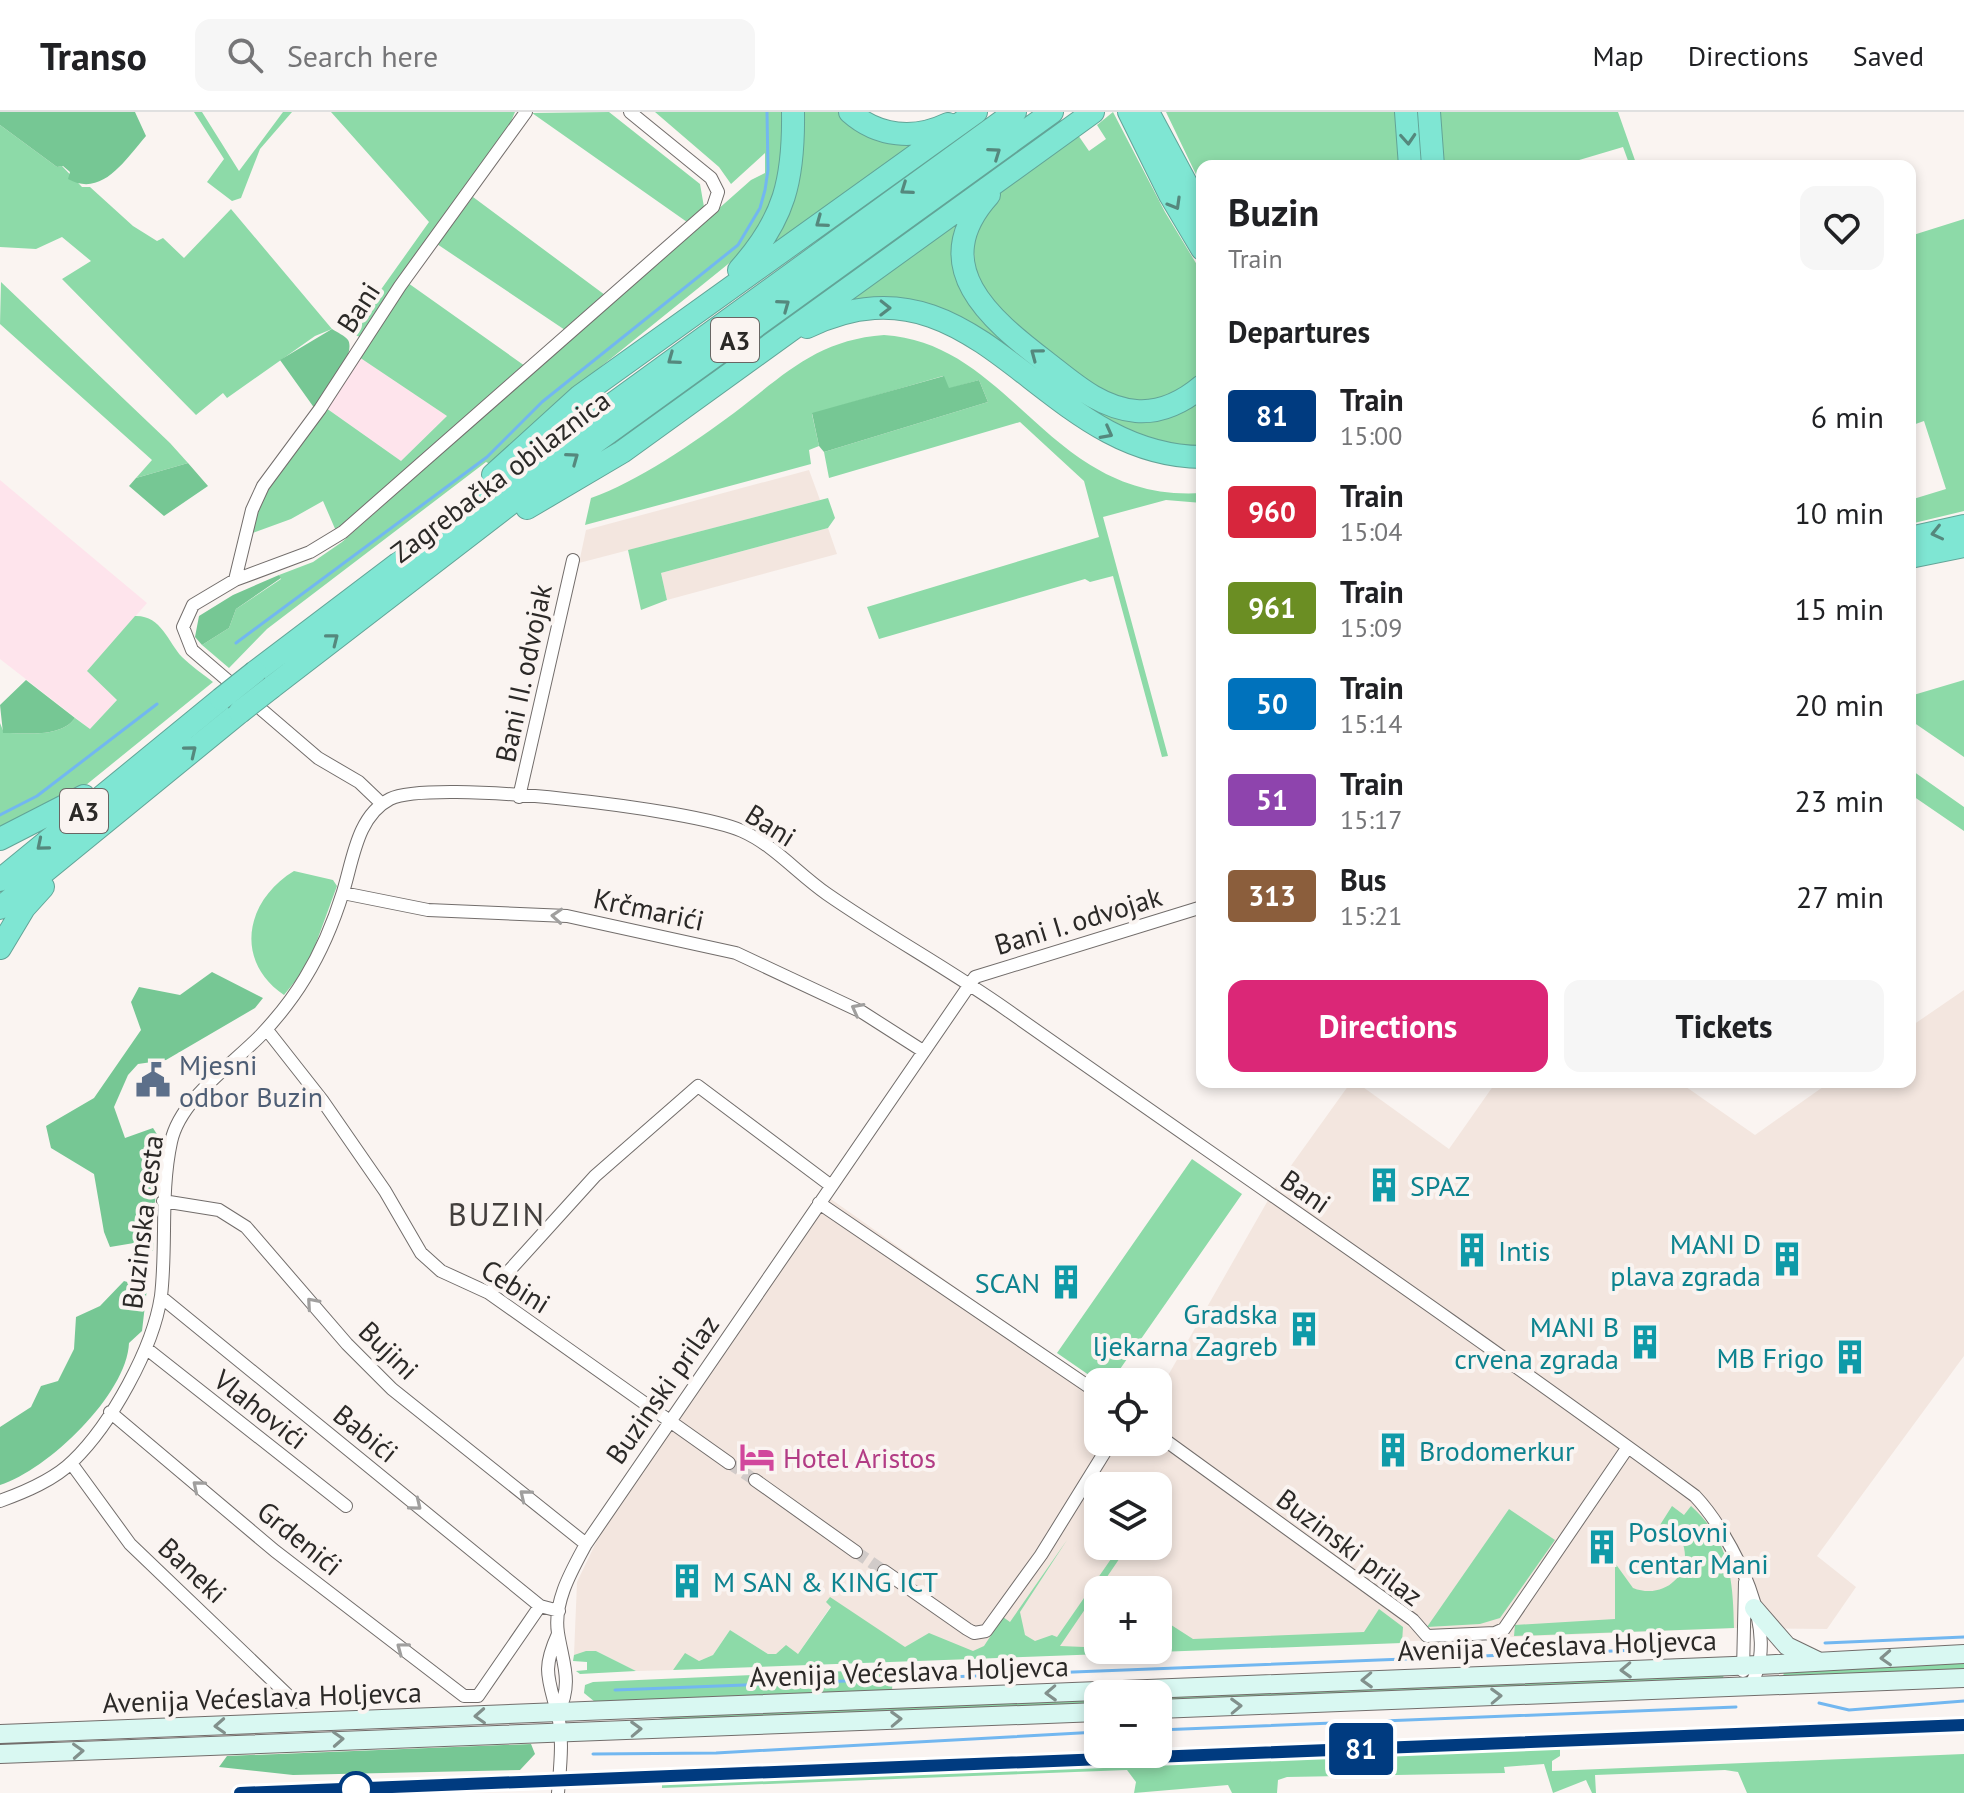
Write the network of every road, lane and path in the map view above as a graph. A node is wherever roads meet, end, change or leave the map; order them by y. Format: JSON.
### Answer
{"nodes":[{"id":1,"x":526,"y":112,"type":"edge"},
{"id":2,"x":630,"y":112,"type":"edge"},
{"id":3,"x":793,"y":112,"type":"edge"},
{"id":4,"x":850,"y":112,"type":"edge"},
{"id":5,"x":966,"y":112,"type":"edge"},
{"id":6,"x":976,"y":112,"type":"edge"},
{"id":7,"x":1015,"y":112,"type":"edge"},
{"id":8,"x":1052,"y":112,"type":"edge"},
{"id":9,"x":1093,"y":112,"type":"edge"},
{"id":10,"x":1129,"y":112,"type":"edge"},
{"id":11,"x":1148,"y":112,"type":"edge"},
{"id":12,"x":1406,"y":112,"type":"edge"},
{"id":13,"x":1429,"y":112,"type":"edge"},
{"id":14,"x":1159,"y":155,"type":"junction"},
{"id":15,"x":1410,"y":160,"type":"edge"},
{"id":16,"x":1433,"y":160,"type":"edge"},
{"id":17,"x":1017,"y":165,"type":"junction"},
{"id":18,"x":1196,"y":205,"type":"edge"},
{"id":19,"x":1196,"y":236,"type":"edge"},
{"id":20,"x":689,"y":317,"type":"junction"},
{"id":21,"x":715,"y":383,"type":"junction"},
{"id":22,"x":1196,"y":390,"type":"edge"},
{"id":23,"x":1196,"y":456,"type":"edge"},
{"id":24,"x":1964,"y":526,"type":"edge"},
{"id":25,"x":1916,"y":537,"type":"edge"},
{"id":26,"x":1964,"y":546,"type":"edge"},
{"id":27,"x":1916,"y":556,"type":"edge"},
{"id":28,"x":573,"y":560,"type":"dead end"},
{"id":29,"x":386,"y":571,"type":"junction"},
{"id":30,"x":421,"y":572,"type":"junction"},
{"id":31,"x":235,"y":580,"type":"junction"},
{"id":32,"x":263,"y":679,"type":"junction"},
{"id":33,"x":168,"y":742,"type":"junction"},
{"id":34,"x":142,"y":791,"type":"junction"},
{"id":35,"x":519,"y":797,"type":"junction"},
{"id":36,"x":382,"y":804,"type":"junction"},
{"id":37,"x":0,"y":839,"type":"edge"},
{"id":38,"x":0,"y":880,"type":"edge"},
{"id":39,"x":343,"y":893,"type":"junction"},
{"id":40,"x":0,"y":908,"type":"edge"},
{"id":41,"x":1196,"y":909,"type":"edge"},
{"id":42,"x":0,"y":948,"type":"edge"},
{"id":43,"x":971,"y":983,"type":"junction"},
{"id":44,"x":267,"y":1030,"type":"junction"},
{"id":45,"x":923,"y":1051,"type":"junction"},
{"id":46,"x":830,"y":1185,"type":"junction"},
{"id":47,"x":163,"y":1201,"type":"junction"},
{"id":48,"x":819,"y":1203,"type":"junction"},
{"id":49,"x":489,"y":1293,"type":"junction"},
{"id":50,"x":161,"y":1297,"type":"junction"},
{"id":51,"x":147,"y":1349,"type":"junction"},
{"id":52,"x":1084,"y":1383,"type":"edge"},
{"id":53,"x":110,"y":1412,"type":"junction"},
{"id":54,"x":670,"y":1420,"type":"junction"},
{"id":55,"x":1172,"y":1445,"type":"edge"},
{"id":56,"x":1628,"y":1447,"type":"junction"},
{"id":57,"x":1102,"y":1456,"type":"edge"},
{"id":58,"x":71,"y":1463,"type":"junction"},
{"id":59,"x":729,"y":1463,"type":"tunnel mouth"},
{"id":60,"x":755,"y":1480,"type":"tunnel mouth"},
{"id":61,"x":0,"y":1501,"type":"edge"},
{"id":62,"x":346,"y":1506,"type":"dead end"},
{"id":63,"x":586,"y":1544,"type":"junction"},
{"id":64,"x":856,"y":1552,"type":"tunnel mouth"},
{"id":65,"x":884,"y":1571,"type":"tunnel mouth"},
{"id":66,"x":1745,"y":1579,"type":"junction"},
{"id":67,"x":540,"y":1606,"type":"junction"},
{"id":68,"x":1754,"y":1608,"type":"junction"},
{"id":69,"x":559,"y":1611,"type":"junction"},
{"id":70,"x":558,"y":1634,"type":"junction"},
{"id":71,"x":1964,"y":1654,"type":"edge"},
{"id":72,"x":1820,"y":1662,"type":"junction"},
{"id":73,"x":1750,"y":1666,"type":"junction"},
{"id":74,"x":1964,"y":1678,"type":"edge"},
{"id":75,"x":1748,"y":1688,"type":"junction"},
{"id":76,"x":295,"y":1702,"type":"dead end"},
{"id":77,"x":1172,"y":1709,"type":"edge"},
{"id":78,"x":1084,"y":1712,"type":"edge"},
{"id":79,"x":558,"y":1722,"type":"junction"},
{"id":80,"x":0,"y":1734,"type":"edge"},
{"id":81,"x":0,"y":1754,"type":"edge"},
{"id":82,"x":558,"y":1793,"type":"edge"}],
"edges":[{"from":1,"to":31,"type":"street","name":"Bani"},
{"from":2,"to":31,"type":"street"},
{"from":3,"to":20,"type":"highway"},
{"from":4,"to":5,"type":"highway"},
{"from":6,"to":20,"type":"highway","one_way":true},
{"from":7,"to":29,"type":"highway","name":"Zagrebačka obilaznica","number":"A3","one_way":true},
{"from":30,"to":8,"type":"highway","name":"Zagrebačka obilaznica","number":"A3","one_way":true},
{"from":9,"to":17,"type":"highway"},
{"from":10,"to":14,"type":"highway"},
{"from":11,"to":14,"type":"highway"},
{"from":12,"to":15,"type":"highway","one_way":true},
{"from":13,"to":16,"type":"highway"},
{"from":14,"to":18,"type":"highway"},
{"from":14,"to":19,"type":"highway","one_way":true},
{"from":17,"to":21,"type":"highway"},
{"from":22,"to":17,"type":"highway","one_way":true},
{"from":20,"to":29,"type":"highway"},
{"from":21,"to":23,"type":"highway","one_way":true},
{"from":21,"to":30,"type":"highway"},
{"from":24,"to":25,"type":"highway","one_way":true},
{"from":26,"to":27,"type":"highway"},
{"from":28,"to":35,"type":"street","name":"Bani II. odvojak"},
{"from":29,"to":32,"type":"highway","name":"Zagrebačka obilaznica","number":"A3"},
{"from":32,"to":30,"type":"highway","name":"Zagrebačka obilaznica","number":"A3","one_way":true},
{"from":31,"to":36,"type":"street"},
{"from":32,"to":33,"type":"highway","name":"Zagrebačka obilaznica","number":"A3","bridge":true},
{"from":34,"to":32,"type":"highway","name":"Zagrebačka obilaznica","number":"A3","one_way":true,"bridge":true},
{"from":33,"to":37,"type":"highway"},
{"from":33,"to":38,"type":"highway","name":"Zagrebačka obilaznica","number":"A3","one_way":true},
{"from":34,"to":40,"type":"highway","name":"Zagrebačka obilaznica","number":"A3"},
{"from":34,"to":42,"type":"highway"},
{"from":35,"to":36,"type":"street","name":"Bani"},
{"from":35,"to":43,"type":"street","name":"Bani"},
{"from":36,"to":39,"type":"street","name":"Buzinska cesta"},
{"from":39,"to":44,"type":"street","name":"Buzinska cesta"},
{"from":45,"to":39,"type":"street","name":"Krčmarići","one_way":true},
{"from":41,"to":43,"type":"street","name":"Bani I. odvojak"},
{"from":43,"to":45,"type":"street","name":"Buzinski prilaz"},
{"from":43,"to":56,"type":"street","name":"Bani"},
{"from":44,"to":47,"type":"street","name":"Buzinska cesta"},
{"from":44,"to":49,"type":"street","name":"Cebini"},
{"from":45,"to":46,"type":"street","name":"Buzinski prilaz"},
{"from":46,"to":48,"type":"street","name":"Buzinski prilaz"},
{"from":46,"to":49,"type":"street"},
{"from":47,"to":50,"type":"street","name":"Buzinska cesta"},
{"from":63,"to":47,"type":"street","name":"Bujini","one_way":true},
{"from":48,"to":52,"type":"street"},
{"from":48,"to":54,"type":"street","name":"Buzinski prilaz"},
{"from":49,"to":54,"type":"street","name":"Cebini"},
{"from":50,"to":51,"type":"street","name":"Buzinska cesta"},
{"from":50,"to":67,"type":"street","name":"Babići","one_way":true},
{"from":51,"to":53,"type":"street","name":"Buzinska cesta"},
{"from":51,"to":62,"type":"street","name":"Vlahovići"},
{"from":53,"to":58,"type":"street","name":"Buzinska cesta"},
{"from":67,"to":53,"type":"street","name":"Grdenići","one_way":true},
{"from":54,"to":59,"type":"street","name":"Cebini"},
{"from":54,"to":63,"type":"street","name":"Buzinski prilaz"},
{"from":55,"to":56,"type":"street","name":"Buzinski prilaz"},
{"from":56,"to":66,"type":"street","name":"Bani"},
{"from":57,"to":65,"type":"street"},
{"from":58,"to":61,"type":"street","name":"Buzinska cesta"},
{"from":58,"to":76,"type":"street","name":"Baneki"},
{"from":60,"to":64,"type":"street"},
{"from":63,"to":69,"type":"street","name":"Buzinski prilaz"},
{"from":66,"to":68,"type":"street","name":"Bani"},
{"from":66,"to":73,"type":"street","name":"Bani"},
{"from":67,"to":69,"type":"street"},
{"from":68,"to":72,"type":"main road"},
{"from":68,"to":73,"type":"street","name":"Bani"},
{"from":69,"to":70,"type":"street","name":"Buzinski prilaz"},
{"from":70,"to":79,"type":"street","name":"Buzinski prilaz"},
{"from":70,"to":79,"type":"street","name":"Buzinski prilaz"},
{"from":71,"to":72,"type":"main road","name":"Avenija Većeslava Holjevca","one_way":true},
{"from":72,"to":73,"type":"main road","name":"Avenija Većeslava Holjevca"},
{"from":73,"to":75,"type":"street","name":"Bani"},
{"from":73,"to":79,"type":"main road","name":"Avenija Većeslava Holjevca","one_way":true},
{"from":74,"to":75,"type":"main road","name":"Avenija Većeslava Holjevca"},
{"from":77,"to":75,"type":"main road","name":"Avenija Većeslava Holjevca","one_way":true},
{"from":79,"to":78,"type":"main road","name":"Avenija Većeslava Holjevca","one_way":true},
{"from":79,"to":80,"type":"main road","name":"Avenija Većeslava Holjevca","one_way":true},
{"from":81,"to":79,"type":"main road","name":"Avenija Većeslava Holjevca","one_way":true},
{"from":79,"to":82,"type":"street"}]}
